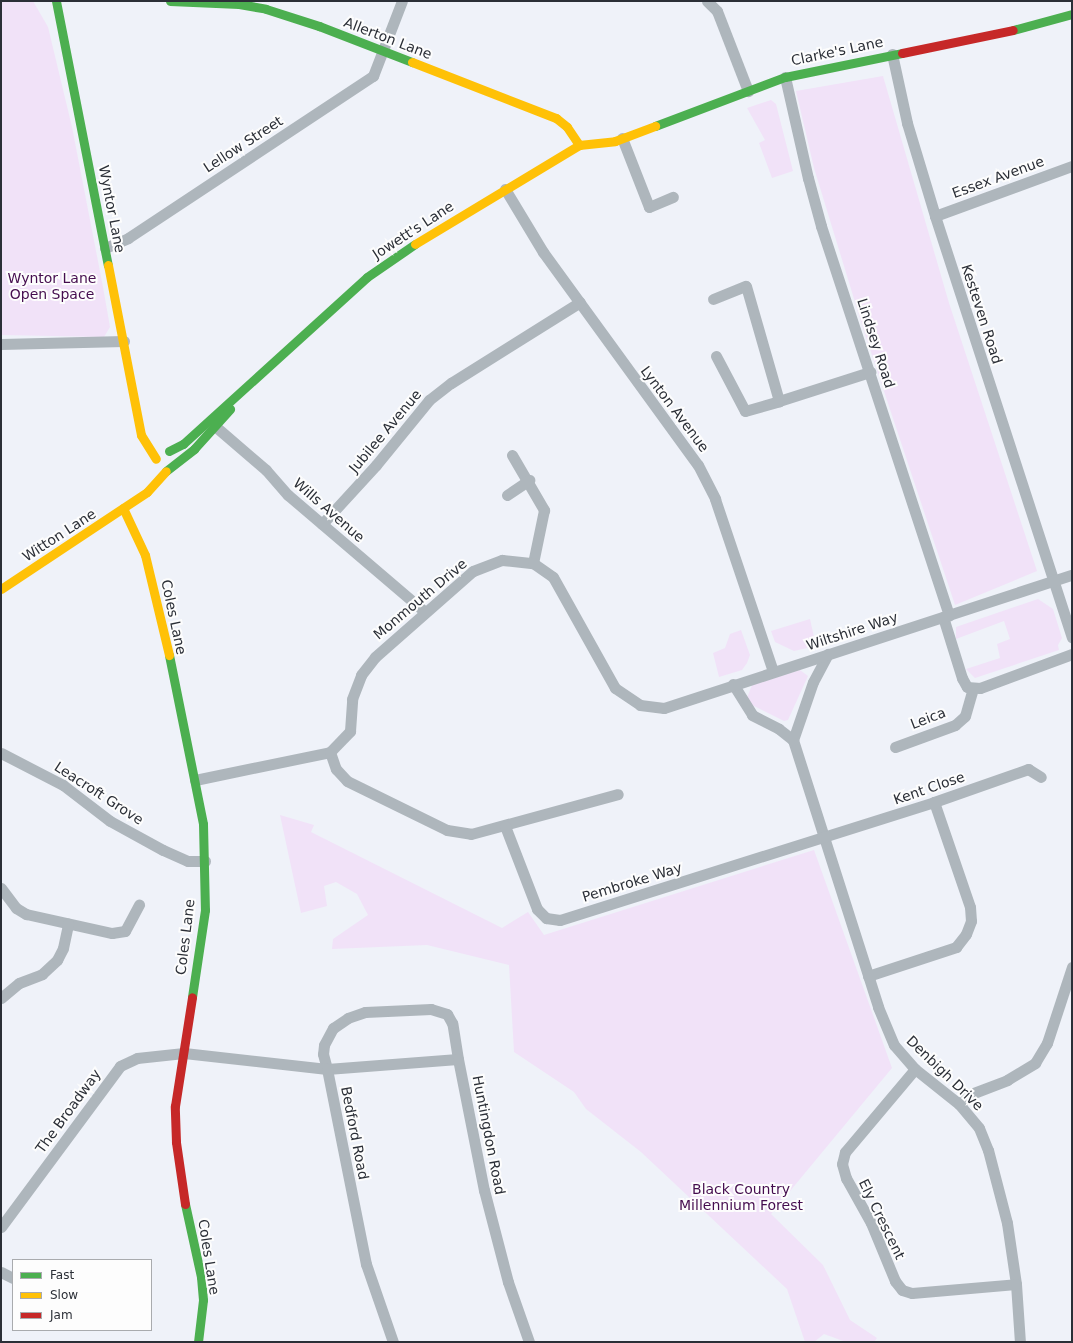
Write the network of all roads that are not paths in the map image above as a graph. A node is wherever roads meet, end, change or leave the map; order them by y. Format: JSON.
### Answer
{"nodes":[{"id":1,"x":56,"y":1,"type":"edge"},
{"id":2,"x":170,"y":1,"type":"edge"},
{"id":3,"x":402,"y":1,"type":"edge"},
{"id":4,"x":707,"y":1,"type":"edge"},
{"id":5,"x":1072,"y":14,"type":"edge"},
{"id":6,"x":383,"y":52,"type":"junction"},
{"id":7,"x":892,"y":54,"type":"junction"},
{"id":8,"x":785,"y":77,"type":"junction"},
{"id":9,"x":748,"y":91,"type":"junction"},
{"id":10,"x":618,"y":140,"type":"junction"},
{"id":11,"x":579,"y":145,"type":"junction"},
{"id":12,"x":1072,"y":166,"type":"edge"},
{"id":13,"x":505,"y":189,"type":"junction"},
{"id":14,"x":674,"y":197,"type":"dead end"},
{"id":15,"x":935,"y":216,"type":"junction"},
{"id":16,"x":105,"y":248,"type":"junction"},
{"id":17,"x":713,"y":299,"type":"dead end"},
{"id":18,"x":580,"y":302,"type":"junction"},
{"id":19,"x":124,"y":341,"type":"junction"},
{"id":20,"x":1,"y":344,"type":"edge"},
{"id":21,"x":716,"y":356,"type":"dead end"},
{"id":22,"x":870,"y":372,"type":"junction"},
{"id":23,"x":250,"y":382,"type":"junction"},
{"id":24,"x":779,"y":401,"type":"junction"},
{"id":25,"x":140,"y":422,"type":"junction"},
{"id":26,"x":216,"y":427,"type":"junction"},
{"id":27,"x":193,"y":433,"type":"junction"},
{"id":28,"x":166,"y":451,"type":"junction"},
{"id":29,"x":512,"y":455,"type":"dead end"},
{"id":30,"x":156,"y":460,"type":"junction"},
{"id":31,"x":170,"y":467,"type":"junction"},
{"id":32,"x":528,"y":480,"type":"junction"},
{"id":33,"x":507,"y":495,"type":"dead end"},
{"id":34,"x":126,"y":505,"type":"junction"},
{"id":35,"x":322,"y":524,"type":"junction"},
{"id":36,"x":123,"y":531,"type":"dead end"},
{"id":37,"x":137,"y":540,"type":"junction"},
{"id":38,"x":533,"y":563,"type":"junction"},
{"id":39,"x":1072,"y":575,"type":"edge"},
{"id":40,"x":1054,"y":580,"type":"junction"},
{"id":41,"x":1,"y":589,"type":"edge"},
{"id":42,"x":425,"y":612,"type":"junction"},
{"id":43,"x":946,"y":616,"type":"junction"},
{"id":44,"x":1072,"y":637,"type":"edge"},
{"id":45,"x":828,"y":654,"type":"junction"},
{"id":46,"x":1072,"y":654,"type":"edge"},
{"id":47,"x":773,"y":671,"type":"junction"},
{"id":48,"x":733,"y":684,"type":"junction"},
{"id":49,"x":973,"y":688,"type":"junction"},
{"id":50,"x":793,"y":740,"type":"junction"},
{"id":51,"x":895,"y":747,"type":"dead end"},
{"id":52,"x":330,"y":752,"type":"junction"},
{"id":53,"x":1,"y":753,"type":"edge"},
{"id":54,"x":1041,"y":776,"type":"dead end"},
{"id":55,"x":195,"y":780,"type":"junction"},
{"id":56,"x":618,"y":794,"type":"dead end"},
{"id":57,"x":934,"y":802,"type":"junction"},
{"id":58,"x":505,"y":826,"type":"junction"},
{"id":59,"x":824,"y":838,"type":"junction"},
{"id":60,"x":205,"y":861,"type":"junction"},
{"id":61,"x":1,"y":888,"type":"edge"},
{"id":62,"x":139,"y":905,"type":"dead end"},
{"id":63,"x":68,"y":924,"type":"junction"},
{"id":64,"x":1072,"y":967,"type":"edge"},
{"id":65,"x":868,"y":976,"type":"junction"},
{"id":66,"x":1,"y":998,"type":"edge"},
{"id":67,"x":184,"y":1053,"type":"junction"},
{"id":68,"x":458,"y":1059,"type":"junction"},
{"id":69,"x":327,"y":1069,"type":"junction"},
{"id":70,"x":915,"y":1069,"type":"junction"},
{"id":71,"x":959,"y":1104,"type":"junction"},
{"id":72,"x":1,"y":1227,"type":"edge"},
{"id":73,"x":1,"y":1272,"type":"edge"},
{"id":74,"x":12,"y":1278,"type":"edge"},
{"id":75,"x":1016,"y":1284,"type":"junction"},
{"id":76,"x":198,"y":1342,"type":"edge"},
{"id":77,"x":393,"y":1342,"type":"edge"},
{"id":78,"x":529,"y":1342,"type":"edge"},
{"id":79,"x":1020,"y":1342,"type":"edge"}],
"edges":[{"from":1,"to":16,"type":"street","name":"Wyntor Lane"},
{"from":2,"to":6,"type":"street","name":"Allerton Lane"},
{"from":3,"to":6,"type":"street","name":"Lellow Street"},
{"from":4,"to":9,"type":"street"},
{"from":5,"to":7,"type":"street","name":"Clarke's Lane"},
{"from":6,"to":11,"type":"street","name":"Allerton Lane"},
{"from":6,"to":16,"type":"street","name":"Lellow Street"},
{"from":7,"to":8,"type":"street","name":"Clarke's Lane"},
{"from":7,"to":15,"type":"street","name":"Kesteven Road"},
{"from":8,"to":9,"type":"street","name":"Clarke's Lane"},
{"from":8,"to":22,"type":"street","name":"Lindsey Road"},
{"from":9,"to":10,"type":"street","name":"Clarke's Lane"},
{"from":10,"to":11,"type":"street","name":"Jowett's Lane"},
{"from":10,"to":14,"type":"street"},
{"from":11,"to":13,"type":"street","name":"Jowett's Lane"},
{"from":12,"to":15,"type":"street","name":"Essex Avenue"},
{"from":13,"to":18,"type":"street","name":"Lynton Avenue"},
{"from":13,"to":23,"type":"street","name":"Jowett's Lane"},
{"from":15,"to":40,"type":"street","name":"Kesteven Road"},
{"from":16,"to":19,"type":"street","name":"Wyntor Lane"},
{"from":17,"to":24,"type":"street"},
{"from":18,"to":35,"type":"street","name":"Jubilee Avenue"},
{"from":18,"to":47,"type":"street","name":"Lynton Avenue"},
{"from":19,"to":20,"type":"street"},
{"from":19,"to":25,"type":"street","name":"Wyntor Lane"},
{"from":21,"to":24,"type":"street"},
{"from":22,"to":24,"type":"street"},
{"from":22,"to":43,"type":"street","name":"Lindsey Road"},
{"from":23,"to":26,"type":"street","name":"Jowett's Lane"},
{"from":23,"to":27,"type":"street","name":"Jowett's Lane"},
{"from":25,"to":28,"type":"street","name":"Wyntor Lane"},
{"from":25,"to":30,"type":"street","name":"Wyntor Lane"},
{"from":26,"to":27,"type":"street"},
{"from":26,"to":31,"type":"street","name":"Jowett's Lane"},
{"from":26,"to":35,"type":"street","name":"Wills Avenue"},
{"from":27,"to":28,"type":"street","name":"Jowett's Lane"},
{"from":28,"to":30,"type":"street","name":"Jowett's Lane"},
{"from":28,"to":31,"type":"street"},
{"from":29,"to":32,"type":"street"},
{"from":30,"to":31,"type":"street"},
{"from":30,"to":34,"type":"street","name":"Witton Lane"},
{"from":31,"to":34,"type":"street","name":"Witton Lane"},
{"from":32,"to":33,"type":"street"},
{"from":32,"to":38,"type":"street"},
{"from":34,"to":37,"type":"street","name":"Coles Lane"},
{"from":34,"to":41,"type":"street","name":"Witton Lane"},
{"from":35,"to":42,"type":"street","name":"Wills Avenue"},
{"from":36,"to":37,"type":"street"},
{"from":37,"to":55,"type":"street","name":"Coles Lane"},
{"from":38,"to":42,"type":"street","name":"Monmouth Drive"},
{"from":38,"to":48,"type":"street","name":"Wiltshire Way"},
{"from":39,"to":40,"type":"street","name":"Wiltshire Way"},
{"from":40,"to":43,"type":"street","name":"Wiltshire Way"},
{"from":40,"to":44,"type":"street","name":"Kesteven Road"},
{"from":42,"to":52,"type":"street","name":"Monmouth Drive"},
{"from":43,"to":45,"type":"street","name":"Wiltshire Way"},
{"from":43,"to":49,"type":"street","name":"Lindsey Road"},
{"from":45,"to":47,"type":"street","name":"Wiltshire Way"},
{"from":45,"to":50,"type":"street"},
{"from":46,"to":49,"type":"street"},
{"from":47,"to":48,"type":"street","name":"Wiltshire Way"},
{"from":48,"to":50,"type":"street"},
{"from":49,"to":51,"type":"street","name":"Leica"},
{"from":50,"to":59,"type":"street","name":"Denbigh Drive"},
{"from":52,"to":55,"type":"street"},
{"from":52,"to":58,"type":"street"},
{"from":53,"to":60,"type":"street","name":"Leacroft Grove"},
{"from":54,"to":57,"type":"street","name":"Kent Close"},
{"from":55,"to":60,"type":"street","name":"Coles Lane"},
{"from":56,"to":58,"type":"street"},
{"from":57,"to":59,"type":"street","name":"Kent Close"},
{"from":57,"to":65,"type":"street"},
{"from":58,"to":59,"type":"street","name":"Pembroke Way"},
{"from":59,"to":65,"type":"street","name":"Denbigh Drive"},
{"from":60,"to":67,"type":"street","name":"Coles Lane"},
{"from":61,"to":63,"type":"street"},
{"from":62,"to":63,"type":"street"},
{"from":63,"to":66,"type":"street"},
{"from":64,"to":71,"type":"street"},
{"from":65,"to":70,"type":"street","name":"Denbigh Drive"},
{"from":67,"to":69,"type":"street"},
{"from":67,"to":72,"type":"street","name":"The Broadway"},
{"from":67,"to":76,"type":"street","name":"Coles Lane"},
{"from":68,"to":69,"type":"street","name":"Huntingdon Road"},
{"from":68,"to":69,"type":"street","name":"Bedford Road"},
{"from":68,"to":78,"type":"street","name":"Huntingdon Road"},
{"from":69,"to":77,"type":"street","name":"Bedford Road"},
{"from":70,"to":71,"type":"street","name":"Denbigh Drive"},
{"from":70,"to":75,"type":"street","name":"Ely Crescent"},
{"from":71,"to":75,"type":"street","name":"Denbigh Drive"},
{"from":73,"to":74,"type":"street"},
{"from":75,"to":79,"type":"street","name":"Denbigh Drive"}]}
